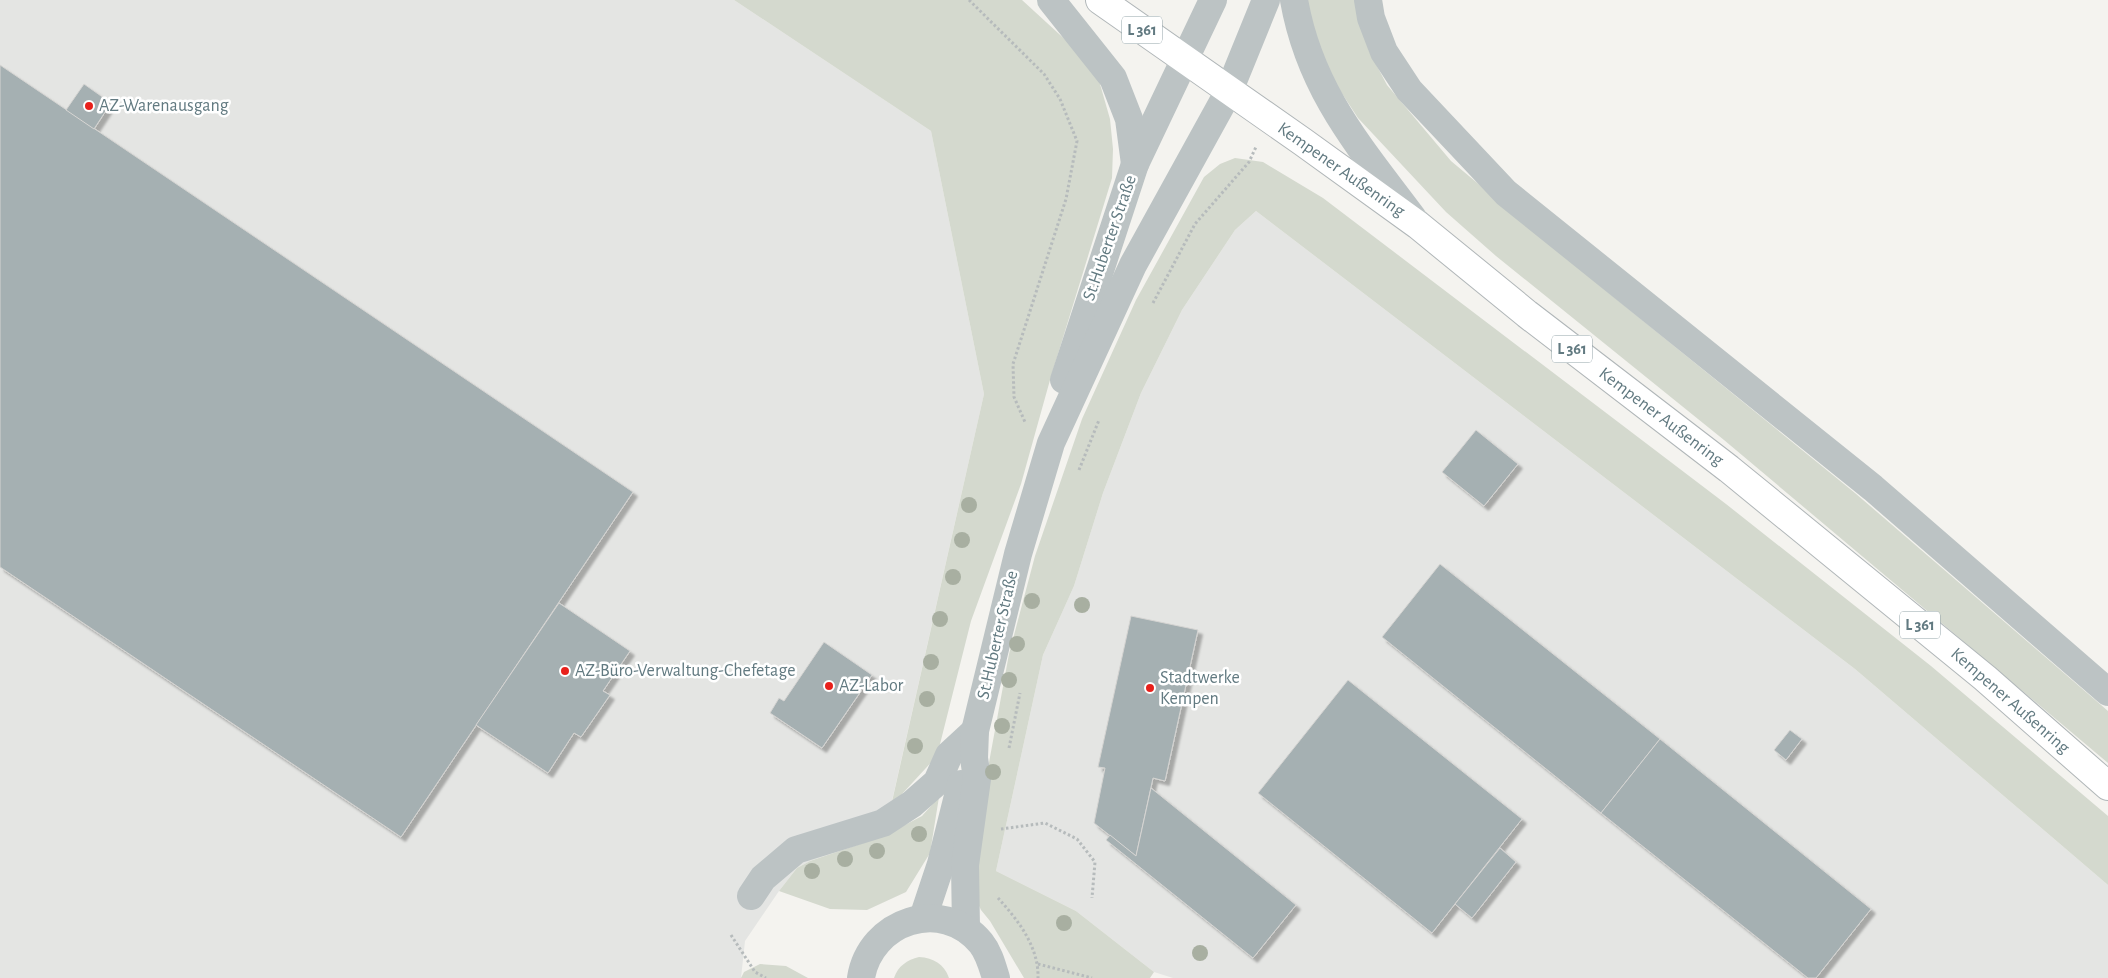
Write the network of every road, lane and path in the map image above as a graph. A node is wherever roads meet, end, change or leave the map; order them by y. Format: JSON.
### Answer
{"nodes":[{"id":1,"x":969,"y":0,"type":"edge"},
{"id":2,"x":1051,"y":0,"type":"edge"},
{"id":3,"x":1100,"y":0,"type":"edge"},
{"id":4,"x":1212,"y":0,"type":"edge"},
{"id":5,"x":1266,"y":0,"type":"edge"},
{"id":6,"x":1294,"y":0,"type":"edge"},
{"id":7,"x":1368,"y":0,"type":"edge"},
{"id":8,"x":1184,"y":59,"type":"junction"},
{"id":9,"x":1229,"y":91,"type":"junction"},
{"id":10,"x":1269,"y":119,"type":"junction"},
{"id":11,"x":1135,"y":164,"type":"junction"},
{"id":12,"x":1418,"y":225,"type":"junction"},
{"id":13,"x":1153,"y":304,"type":"dead end"},
{"id":14,"x":1100,"y":419,"type":"dead end"},
{"id":15,"x":1055,"y":434,"type":"junction"},
{"id":16,"x":1078,"y":472,"type":"dead end"},
{"id":17,"x":1022,"y":684,"type":"dead end"},
{"id":18,"x":2108,"y":692,"type":"edge"},
{"id":19,"x":975,"y":731,"type":"junction"},
{"id":20,"x":1008,"y":752,"type":"dead end"},
{"id":21,"x":974,"y":758,"type":"junction"},
{"id":22,"x":2108,"y":786,"type":"edge"},
{"id":23,"x":993,"y":830,"type":"dead end"},
{"id":24,"x":996,"y":895,"type":"dead end"},
{"id":25,"x":751,"y":896,"type":"dead end"},
{"id":26,"x":1092,"y":898,"type":"dead end"},
{"id":27,"x":923,"y":918,"type":"junction"},
{"id":28,"x":966,"y":929,"type":"junction"},
{"id":29,"x":731,"y":935,"type":"dead end"},
{"id":30,"x":1038,"y":964,"type":"junction"},
{"id":31,"x":766,"y":978,"type":"edge"},
{"id":32,"x":861,"y":978,"type":"edge"},
{"id":33,"x":996,"y":978,"type":"edge"},
{"id":34,"x":1038,"y":978,"type":"edge"},
{"id":35,"x":1092,"y":978,"type":"edge"}],
"edges":[{"from":1,"to":15,"type":"path"},
{"from":2,"to":11,"type":"street"},
{"from":3,"to":8,"type":"main road","name":"Kempener Außenring","number":"L 361"},
{"from":4,"to":8,"type":"street","name":"St.Huberter Straße"},
{"from":5,"to":9,"type":"street","name":"St.Huberter Straße"},
{"from":6,"to":12,"type":"street"},
{"from":7,"to":18,"type":"street"},
{"from":8,"to":9,"type":"main road","name":"Kempener Außenring","number":"L 361"},
{"from":8,"to":11,"type":"street","name":"St.Huberter Straße"},
{"from":9,"to":10,"type":"main road","name":"Kempener Außenring","number":"L 361"},
{"from":9,"to":15,"type":"street","name":"St.Huberter Straße"},
{"from":10,"to":12,"type":"main road","name":"Kempener Außenring","number":"L 361"},
{"from":10,"to":13,"type":"path"},
{"from":11,"to":15,"type":"street","name":"St.Huberter Straße"},
{"from":12,"to":22,"type":"main road","name":"Kempener Außenring","number":"L 361"},
{"from":14,"to":16,"type":"path"},
{"from":15,"to":19,"type":"street","name":"St.Huberter Straße"},
{"from":17,"to":20,"type":"path"},
{"from":19,"to":21,"type":"street","name":"St.Huberter Straße"},
{"from":19,"to":25,"type":"street"},
{"from":21,"to":27,"type":"street","name":"St.Huberter Straße"},
{"from":21,"to":28,"type":"street","name":"St.Huberter Straße"},
{"from":23,"to":26,"type":"path"},
{"from":24,"to":30,"type":"path"},
{"from":27,"to":28,"type":"street"},
{"from":27,"to":32,"type":"street"},
{"from":28,"to":33,"type":"street"},
{"from":29,"to":31,"type":"path"},
{"from":30,"to":34,"type":"path"},
{"from":30,"to":35,"type":"path"}]}
